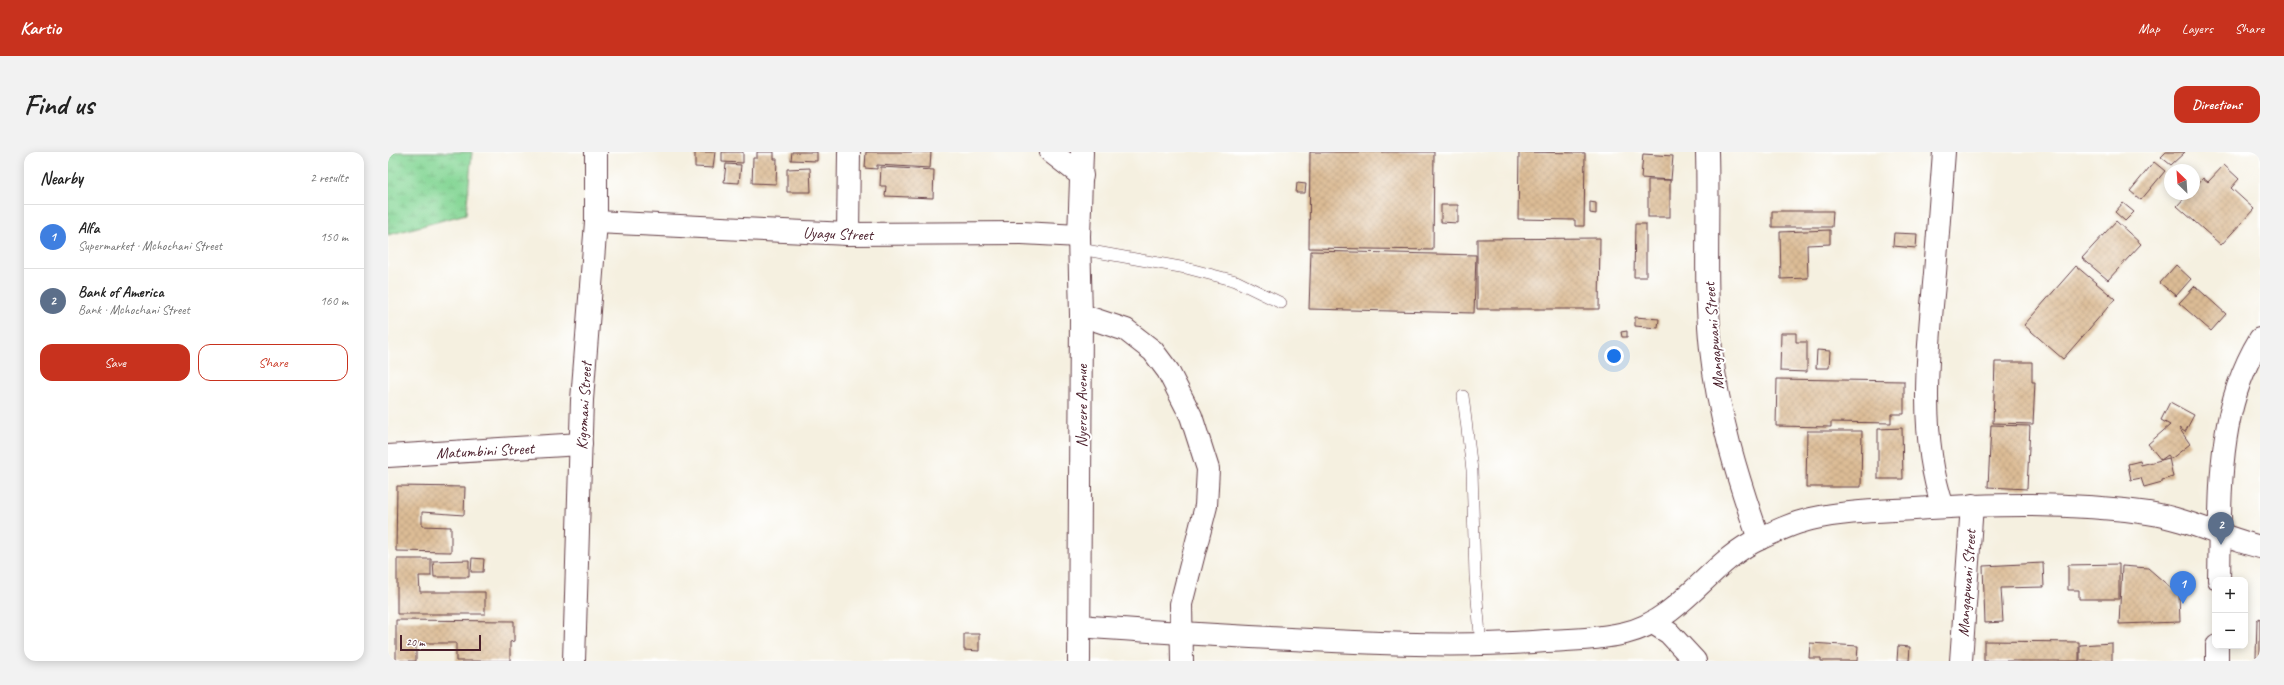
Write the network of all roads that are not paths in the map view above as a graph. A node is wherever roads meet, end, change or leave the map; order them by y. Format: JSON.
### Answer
{"nodes":[{"id":1,"x":596,"y":152,"type":"edge"},
{"id":2,"x":849,"y":152,"type":"edge"},
{"id":3,"x":1051,"y":152,"type":"edge"},
{"id":4,"x":1082,"y":152,"type":"edge"},
{"id":5,"x":1707,"y":152,"type":"edge"},
{"id":6,"x":1944,"y":152,"type":"edge"},
{"id":7,"x":1082,"y":176,"type":"junction"},
{"id":8,"x":596,"y":222,"type":"junction"},
{"id":9,"x":848,"y":234,"type":"junction"},
{"id":10,"x":1080,"y":243,"type":"junction"},
{"id":11,"x":1281,"y":303,"type":"dead end"},
{"id":12,"x":1081,"y":315,"type":"junction"},
{"id":13,"x":2260,"y":338,"type":"edge"},
{"id":14,"x":1463,"y":396,"type":"dead end"},
{"id":15,"x":581,"y":444,"type":"junction"},
{"id":16,"x":388,"y":456,"type":"edge"},
{"id":17,"x":1972,"y":506,"type":"junction"},
{"id":18,"x":1943,"y":507,"type":"junction"},
{"id":19,"x":2220,"y":534,"type":"junction"},
{"id":20,"x":1759,"y":539,"type":"junction"},
{"id":21,"x":2260,"y":547,"type":"edge"},
{"id":22,"x":2219,"y":577,"type":"edge"},
{"id":23,"x":1653,"y":623,"type":"junction"},
{"id":24,"x":1079,"y":626,"type":"junction"},
{"id":25,"x":1180,"y":634,"type":"junction"},
{"id":26,"x":1481,"y":646,"type":"junction"},
{"id":27,"x":2217,"y":649,"type":"edge"},
{"id":28,"x":574,"y":661,"type":"edge"},
{"id":29,"x":1079,"y":661,"type":"edge"},
{"id":30,"x":1182,"y":661,"type":"edge"},
{"id":31,"x":1695,"y":661,"type":"edge"},
{"id":32,"x":1961,"y":661,"type":"edge"},
{"id":33,"x":2217,"y":661,"type":"edge"}],
"edges":[{"from":1,"to":8,"type":"street","name":"Kigomani Street"},
{"from":2,"to":9,"type":"street"},
{"from":3,"to":7,"type":"street"},
{"from":4,"to":7,"type":"street","name":"Nyerere Avenue"},
{"from":5,"to":20,"type":"street","name":"Mangapwani Street"},
{"from":6,"to":18,"type":"street"},
{"from":7,"to":10,"type":"street","name":"Nyerere Avenue"},
{"from":8,"to":9,"type":"street","name":"Uyagu Street"},
{"from":8,"to":15,"type":"street","name":"Kigomani Street"},
{"from":9,"to":10,"type":"street","name":"Uyagu Street"},
{"from":10,"to":11,"type":"lane"},
{"from":10,"to":12,"type":"street","name":"Nyerere Avenue"},
{"from":12,"to":24,"type":"street","name":"Nyerere Avenue"},
{"from":12,"to":25,"type":"street"},
{"from":13,"to":19,"type":"street"},
{"from":14,"to":26,"type":"lane"},
{"from":15,"to":16,"type":"street","name":"Matumbini Street"},
{"from":15,"to":28,"type":"street","name":"Kigomani Street"},
{"from":17,"to":18,"type":"street"},
{"from":17,"to":19,"type":"street"},
{"from":17,"to":32,"type":"street","name":"Mangapwani Street"},
{"from":18,"to":20,"type":"street"},
{"from":19,"to":21,"type":"street"},
{"from":19,"to":22,"type":"street"},
{"from":20,"to":23,"type":"street"},
{"from":23,"to":26,"type":"street"},
{"from":23,"to":31,"type":"street"},
{"from":24,"to":25,"type":"street"},
{"from":24,"to":29,"type":"street","name":"Nyerere Avenue"},
{"from":25,"to":26,"type":"street"},
{"from":25,"to":30,"type":"street"},
{"from":27,"to":33,"type":"street"}]}
